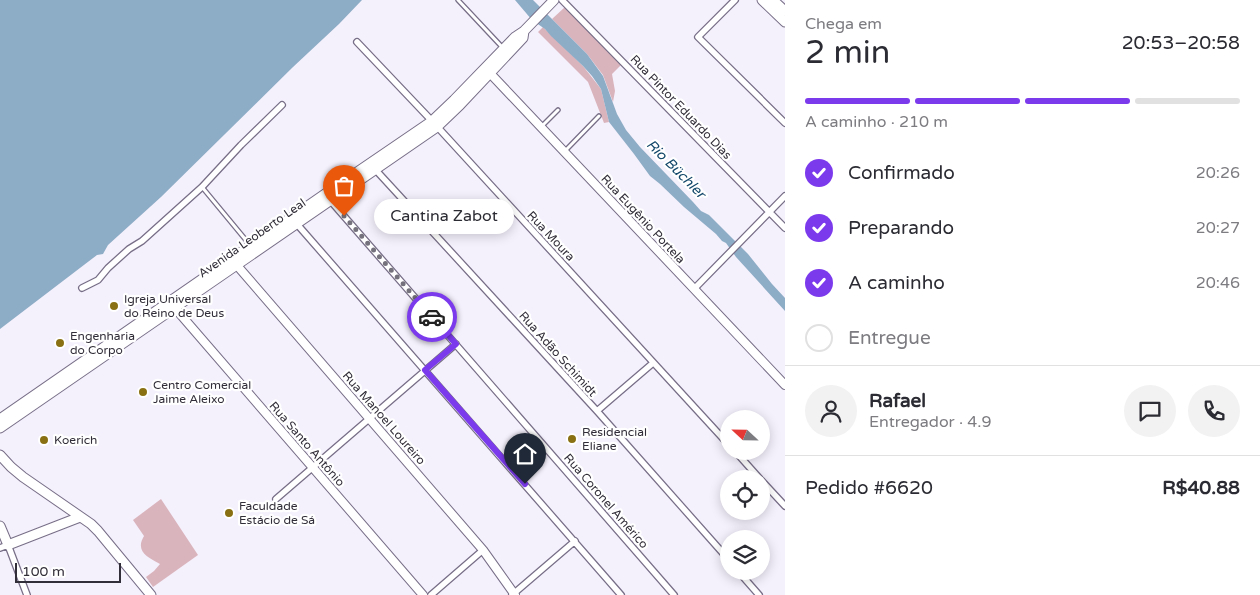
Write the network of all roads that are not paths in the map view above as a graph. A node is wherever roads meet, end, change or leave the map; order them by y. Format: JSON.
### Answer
{"nodes":[{"id":1,"x":458,"y":0,"type":"edge"},
{"id":2,"x":554,"y":0,"type":"edge"},
{"id":3,"x":562,"y":0,"type":"edge"},
{"id":4,"x":735,"y":0,"type":"edge"},
{"id":5,"x":762,"y":0,"type":"edge"},
{"id":6,"x":773,"y":0,"type":"edge"},
{"id":7,"x":785,"y":11,"type":"edge"},
{"id":8,"x":785,"y":22,"type":"edge"},
{"id":9,"x":527,"y":28,"type":"junction"},
{"id":10,"x":357,"y":42,"type":"dead end"},
{"id":11,"x":504,"y":48,"type":"junction"},
{"id":12,"x":488,"y":70,"type":"junction"},
{"id":13,"x":282,"y":105,"type":"dead end"},
{"id":14,"x":558,"y":110,"type":"dead end"},
{"id":15,"x":599,"y":116,"type":"dead end"},
{"id":16,"x":785,"y":123,"type":"edge"},
{"id":17,"x":434,"y":124,"type":"junction"},
{"id":18,"x":541,"y":127,"type":"junction"},
{"id":19,"x":564,"y":152,"type":"junction"},
{"id":20,"x":372,"y":166,"type":"junction"},
{"id":21,"x":202,"y":187,"type":"junction"},
{"id":22,"x":785,"y":196,"type":"edge"},
{"id":23,"x":327,"y":197,"type":"junction"},
{"id":24,"x":769,"y":212,"type":"junction"},
{"id":25,"x":296,"y":223,"type":"junction"},
{"id":26,"x":785,"y":228,"type":"edge"},
{"id":27,"x":251,"y":245,"type":"junction"},
{"id":28,"x":234,"y":261,"type":"junction"},
{"id":29,"x":82,"y":288,"type":"dead end"},
{"id":30,"x":694,"y":289,"type":"junction"},
{"id":31,"x":174,"y":307,"type":"junction"},
{"id":32,"x":456,"y":344,"type":"junction"},
{"id":33,"x":653,"y":362,"type":"junction"},
{"id":34,"x":425,"y":370,"type":"junction"},
{"id":35,"x":785,"y":385,"type":"edge"},
{"id":36,"x":597,"y":411,"type":"junction"},
{"id":37,"x":369,"y":418,"type":"junction"},
{"id":38,"x":0,"y":419,"type":"edge"},
{"id":39,"x":0,"y":428,"type":"edge"},
{"id":40,"x":720,"y":435,"type":"edge"},
{"id":41,"x":0,"y":455,"type":"edge"},
{"id":42,"x":743,"y":460,"type":"edge"},
{"id":43,"x":312,"y":467,"type":"junction"},
{"id":44,"x":752,"y":470,"type":"edge"},
{"id":45,"x":770,"y":490,"type":"edge"},
{"id":46,"x":276,"y":499,"type":"dead end"},
{"id":47,"x":785,"y":506,"type":"edge"},
{"id":48,"x":80,"y":517,"type":"junction"},
{"id":49,"x":0,"y":526,"type":"edge"},
{"id":50,"x":575,"y":541,"type":"junction"},
{"id":51,"x":4,"y":547,"type":"edge"},
{"id":52,"x":483,"y":550,"type":"junction"},
{"id":53,"x":720,"y":550,"type":"edge"},
{"id":54,"x":746,"y":580,"type":"edge"},
{"id":55,"x":513,"y":594,"type":"edge"},
{"id":56,"x":27,"y":595,"type":"edge"},
{"id":57,"x":151,"y":595,"type":"edge"},
{"id":58,"x":422,"y":595,"type":"edge"},
{"id":59,"x":431,"y":595,"type":"edge"},
{"id":60,"x":621,"y":595,"type":"edge"},
{"id":61,"x":674,"y":595,"type":"edge"},
{"id":62,"x":759,"y":595,"type":"edge"}],
"edges":[{"from":1,"to":11,"type":"lane"},
{"from":2,"to":9,"type":"main road"},
{"from":3,"to":24,"type":"street","name":"Rua Pintor Eduardo Dias"},
{"from":4,"to":16,"type":"street"},
{"from":5,"to":8,"type":"main road"},
{"from":6,"to":7,"type":"main road"},
{"from":9,"to":11,"type":"main road","name":"Avenida Leoberto Leal"},
{"from":9,"to":12,"type":"main road","name":"Avenida Leoberto Leal"},
{"from":10,"to":17,"type":"street","name":"Rua Moura"},
{"from":11,"to":12,"type":"main road","name":"Avenida Leoberto Leal"},
{"from":12,"to":17,"type":"main road","name":"Avenida Leoberto Leal"},
{"from":12,"to":18,"type":"street","name":"Rua Eugênio Portela"},
{"from":13,"to":21,"type":"street"},
{"from":14,"to":18,"type":"lane"},
{"from":15,"to":19,"type":"lane"},
{"from":17,"to":20,"type":"main road","name":"Avenida Leoberto Leal"},
{"from":17,"to":33,"type":"street","name":"Rua Moura"},
{"from":18,"to":19,"type":"street","name":"Rua Eugênio Portela"},
{"from":19,"to":30,"type":"street","name":"Rua Eugênio Portela"},
{"from":20,"to":23,"type":"main road","name":"Avenida Leoberto Leal"},
{"from":20,"to":36,"type":"street","name":"Rua Adão Schimidt"},
{"from":21,"to":27,"type":"lane"},
{"from":21,"to":29,"type":"street"},
{"from":22,"to":24,"type":"street"},
{"from":23,"to":25,"type":"main road","name":"Avenida Leoberto Leal"},
{"from":23,"to":27,"type":"main road","name":"Avenida Leoberto Leal"},
{"from":23,"to":32,"type":"street","name":"Rua Coronel Américo"},
{"from":24,"to":26,"type":"street","name":"Rua Pintor Eduardo Dias"},
{"from":24,"to":30,"type":"street"},
{"from":25,"to":28,"type":"main road","name":"Avenida Leoberto Leal"},
{"from":25,"to":34,"type":"street"},
{"from":27,"to":28,"type":"main road","name":"Avenida Leoberto Leal"},
{"from":28,"to":31,"type":"main road","name":"Avenida Leoberto Leal"},
{"from":28,"to":37,"type":"street","name":"Rua Manoel Loureiro"},
{"from":28,"to":38,"type":"main road","name":"Avenida Leoberto Leal"},
{"from":30,"to":35,"type":"street","name":"Rua Eugênio Portela"},
{"from":31,"to":39,"type":"main road","name":"Avenida Leoberto Leal"},
{"from":31,"to":43,"type":"street","name":"Rua Santo Antônio"},
{"from":32,"to":34,"type":"street"},
{"from":32,"to":61,"type":"street","name":"Rua Coronel Américo"},
{"from":33,"to":36,"type":"street"},
{"from":33,"to":40,"type":"street","name":"Rua Moura"},
{"from":34,"to":37,"type":"street"},
{"from":34,"to":50,"type":"street"},
{"from":36,"to":53,"type":"street","name":"Rua Adão Schimidt"},
{"from":37,"to":43,"type":"street"},
{"from":37,"to":52,"type":"street","name":"Rua Manoel Loureiro"},
{"from":41,"to":48,"type":"main road"},
{"from":42,"to":44,"type":"street"},
{"from":43,"to":46,"type":"street"},
{"from":43,"to":58,"type":"street","name":"Rua Santo Antônio"},
{"from":45,"to":47,"type":"street"},
{"from":48,"to":51,"type":"main road"},
{"from":48,"to":57,"type":"main road"},
{"from":49,"to":51,"type":"main road"},
{"from":50,"to":55,"type":"street"},
{"from":50,"to":60,"type":"street"},
{"from":51,"to":56,"type":"street"},
{"from":52,"to":55,"type":"street","name":"Rua Manoel Loureiro"},
{"from":52,"to":59,"type":"street"},
{"from":54,"to":62,"type":"street"}]}
